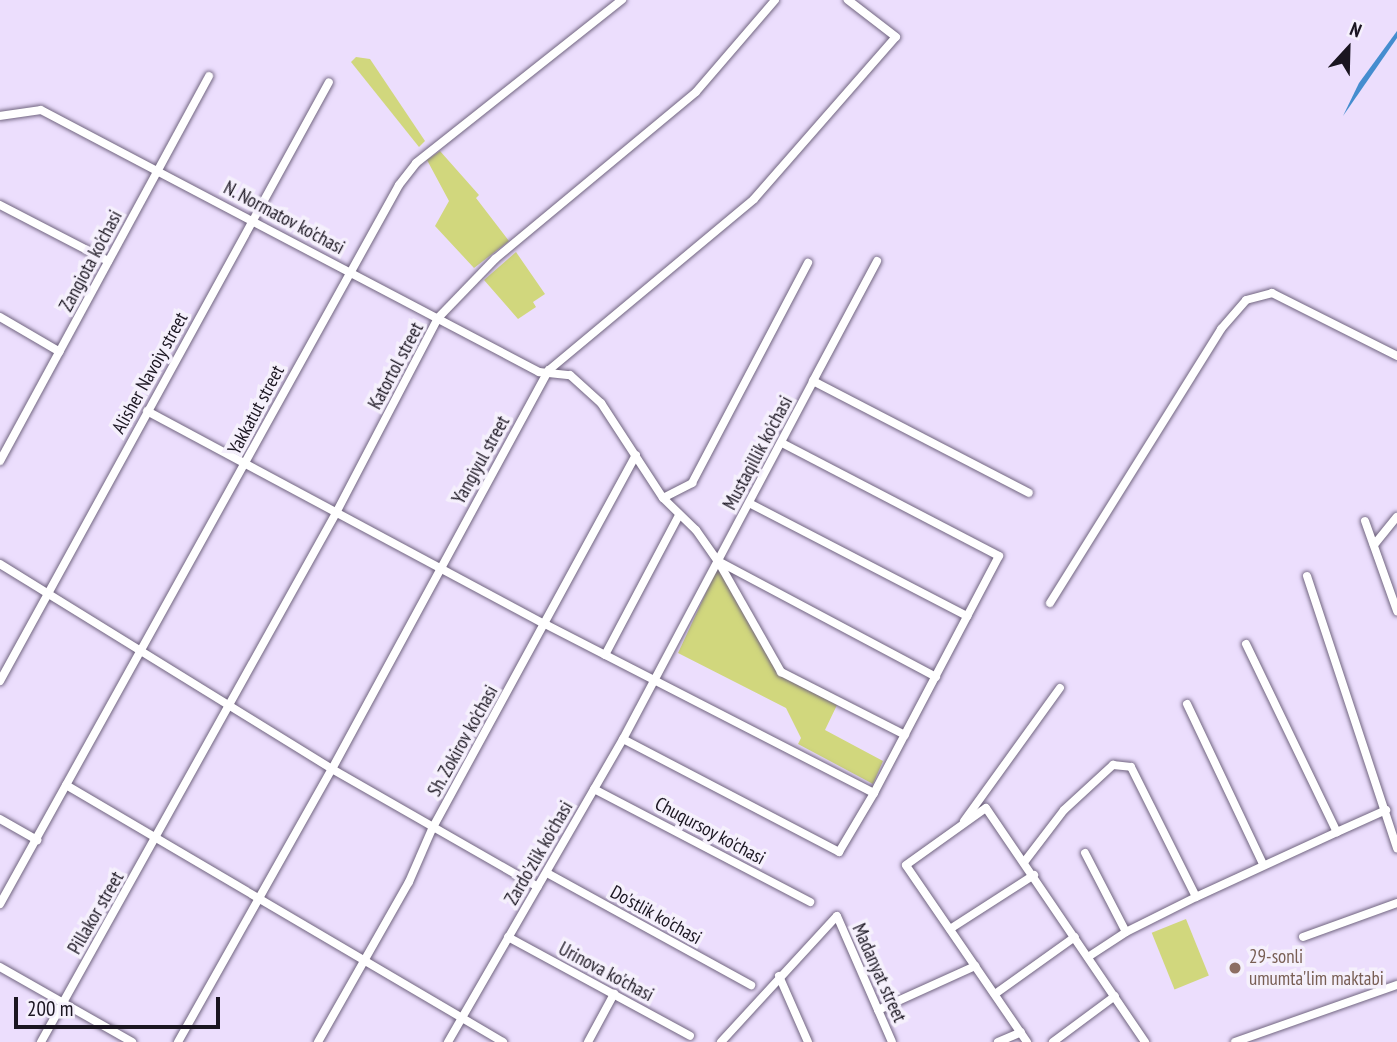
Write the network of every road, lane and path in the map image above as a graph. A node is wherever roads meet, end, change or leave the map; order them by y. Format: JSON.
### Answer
{"nodes":[{"id":1,"x":622,"y":0,"type":"edge"},
{"id":2,"x":775,"y":0,"type":"edge"},
{"id":3,"x":848,"y":0,"type":"edge"},
{"id":4,"x":209,"y":76,"type":"dead end"},
{"id":5,"x":330,"y":82,"type":"dead end"},
{"id":6,"x":0,"y":116,"type":"edge"},
{"id":7,"x":158,"y":170,"type":"junction"},
{"id":8,"x":0,"y":205,"type":"edge"},
{"id":9,"x":253,"y":219,"type":"junction"},
{"id":10,"x":108,"y":261,"type":"junction"},
{"id":11,"x":877,"y":261,"type":"dead end"},
{"id":12,"x":808,"y":262,"type":"dead end"},
{"id":13,"x":350,"y":270,"type":"junction"},
{"id":14,"x":0,"y":317,"type":"edge"},
{"id":15,"x":438,"y":318,"type":"junction"},
{"id":16,"x":60,"y":352,"type":"junction"},
{"id":17,"x":1397,"y":356,"type":"edge"},
{"id":18,"x":549,"y":370,"type":"junction"},
{"id":19,"x":813,"y":381,"type":"junction"},
{"id":20,"x":147,"y":411,"type":"junction"},
{"id":21,"x":782,"y":443,"type":"junction"},
{"id":22,"x":636,"y":454,"type":"junction"},
{"id":23,"x":0,"y":461,"type":"edge"},
{"id":24,"x":245,"y":463,"type":"junction"},
{"id":25,"x":1029,"y":493,"type":"dead end"},
{"id":26,"x":663,"y":498,"type":"junction"},
{"id":27,"x":749,"y":503,"type":"junction"},
{"id":28,"x":337,"y":513,"type":"junction"},
{"id":29,"x":678,"y":517,"type":"junction"},
{"id":30,"x":1397,"y":517,"type":"edge"},
{"id":31,"x":1365,"y":521,"type":"dead end"},
{"id":32,"x":1374,"y":545,"type":"junction"},
{"id":33,"x":719,"y":561,"type":"junction"},
{"id":34,"x":0,"y":564,"type":"edge"},
{"id":35,"x":441,"y":568,"type":"junction"},
{"id":36,"x":1307,"y":576,"type":"dead end"},
{"id":37,"x":1393,"y":587,"type":"edge"},
{"id":38,"x":47,"y":594,"type":"junction"},
{"id":39,"x":1051,"y":603,"type":"dead end"},
{"id":40,"x":1397,"y":611,"type":"edge"},
{"id":41,"x":967,"y":616,"type":"junction"},
{"id":42,"x":545,"y":624,"type":"junction"},
{"id":43,"x":1246,"y":645,"type":"dead end"},
{"id":44,"x":141,"y":653,"type":"junction"},
{"id":45,"x":605,"y":654,"type":"junction"},
{"id":46,"x":936,"y":677,"type":"junction"},
{"id":47,"x":655,"y":680,"type":"junction"},
{"id":48,"x":0,"y":681,"type":"edge"},
{"id":49,"x":1060,"y":688,"type":"dead end"},
{"id":50,"x":1187,"y":704,"type":"dead end"},
{"id":51,"x":230,"y":706,"type":"junction"},
{"id":52,"x":905,"y":736,"type":"junction"},
{"id":53,"x":623,"y":739,"type":"junction"},
{"id":54,"x":332,"y":769,"type":"junction"},
{"id":55,"x":66,"y":785,"type":"junction"},
{"id":56,"x":594,"y":789,"type":"junction"},
{"id":57,"x":874,"y":793,"type":"junction"},
{"id":58,"x":1386,"y":810,"type":"junction"},
{"id":59,"x":0,"y":819,"type":"edge"},
{"id":60,"x":961,"y":826,"type":"junction"},
{"id":61,"x":432,"y":829,"type":"junction"},
{"id":62,"x":1337,"y":832,"type":"junction"},
{"id":63,"x":158,"y":836,"type":"junction"},
{"id":64,"x":37,"y":840,"type":"junction"},
{"id":65,"x":1397,"y":848,"type":"edge"},
{"id":66,"x":1085,"y":853,"type":"dead end"},
{"id":67,"x":1025,"y":861,"type":"junction"},
{"id":68,"x":1263,"y":864,"type":"junction"},
{"id":69,"x":547,"y":873,"type":"junction"},
{"id":70,"x":1034,"y":875,"type":"junction"},
{"id":71,"x":538,"y":887,"type":"junction"},
{"id":72,"x":1196,"y":897,"type":"junction"},
{"id":73,"x":261,"y":899,"type":"junction"},
{"id":74,"x":810,"y":902,"type":"dead end"},
{"id":75,"x":1397,"y":903,"type":"edge"},
{"id":76,"x":0,"y":904,"type":"edge"},
{"id":77,"x":950,"y":929,"type":"junction"},
{"id":78,"x":1126,"y":932,"type":"junction"},
{"id":79,"x":508,"y":937,"type":"junction"},
{"id":80,"x":1074,"y":937,"type":"junction"},
{"id":81,"x":1303,"y":937,"type":"dead end"},
{"id":82,"x":1088,"y":957,"type":"junction"},
{"id":83,"x":366,"y":962,"type":"junction"},
{"id":84,"x":975,"y":966,"type":"junction"},
{"id":85,"x":0,"y":967,"type":"edge"},
{"id":86,"x":779,"y":976,"type":"junction"},
{"id":87,"x":751,"y":985,"type":"dead end"},
{"id":88,"x":1397,"y":985,"type":"edge"},
{"id":89,"x":614,"y":994,"type":"junction"},
{"id":90,"x":995,"y":994,"type":"junction"},
{"id":91,"x":1115,"y":996,"type":"junction"},
{"id":92,"x":62,"y":1002,"type":"junction"},
{"id":93,"x":878,"y":1010,"type":"junction"},
{"id":94,"x":460,"y":1018,"type":"junction"},
{"id":95,"x":1021,"y":1032,"type":"junction"},
{"id":96,"x":690,"y":1036,"type":"dead end"},
{"id":97,"x":41,"y":1042,"type":"edge"},
{"id":98,"x":132,"y":1042,"type":"edge"},
{"id":99,"x":178,"y":1042,"type":"edge"},
{"id":100,"x":318,"y":1042,"type":"edge"},
{"id":101,"x":448,"y":1042,"type":"edge"},
{"id":102,"x":503,"y":1042,"type":"edge"},
{"id":103,"x":588,"y":1042,"type":"edge"},
{"id":104,"x":721,"y":1042,"type":"edge"},
{"id":105,"x":807,"y":1042,"type":"edge"},
{"id":106,"x":892,"y":1042,"type":"edge"},
{"id":107,"x":998,"y":1042,"type":"edge"},
{"id":108,"x":1027,"y":1042,"type":"edge"},
{"id":109,"x":1053,"y":1042,"type":"edge"},
{"id":110,"x":1145,"y":1042,"type":"edge"},
{"id":111,"x":1235,"y":1042,"type":"edge"}],
"edges":[{"from":1,"to":13,"type":"street","name":"Yakkatut street"},
{"from":2,"to":15,"type":"street","name":"Katortol street"},
{"from":3,"to":18,"type":"street","name":"Yangiyul street"},
{"from":4,"to":7,"type":"street","name":"Zangiota ko'chasi"},
{"from":5,"to":9,"type":"street","name":"Alisher Navoiy street"},
{"from":6,"to":7,"type":"street","name":"N. Normatov ko'chasi"},
{"from":7,"to":9,"type":"street","name":"N. Normatov ko'chasi"},
{"from":7,"to":10,"type":"street","name":"Zangiota ko'chasi"},
{"from":8,"to":10,"type":"street"},
{"from":9,"to":13,"type":"street","name":"N. Normatov ko'chasi"},
{"from":9,"to":20,"type":"street","name":"Alisher Navoiy street"},
{"from":10,"to":16,"type":"street","name":"Zangiota ko'chasi"},
{"from":11,"to":19,"type":"street"},
{"from":12,"to":26,"type":"street"},
{"from":13,"to":15,"type":"street","name":"N. Normatov ko'chasi"},
{"from":13,"to":24,"type":"street","name":"Yakkatut street"},
{"from":14,"to":16,"type":"street"},
{"from":15,"to":18,"type":"street","name":"N. Normatov ko'chasi"},
{"from":15,"to":28,"type":"street","name":"Katortol street"},
{"from":16,"to":23,"type":"street","name":"Zangiota ko'chasi"},
{"from":17,"to":39,"type":"street"},
{"from":18,"to":22,"type":"street"},
{"from":18,"to":35,"type":"street","name":"Yangiyul street"},
{"from":19,"to":21,"type":"street","name":"Mustaqillik ko'chasi"},
{"from":19,"to":25,"type":"street","name":"Mustaqillik ko'chasi"},
{"from":20,"to":24,"type":"street"},
{"from":20,"to":38,"type":"street","name":"Alisher Navoiy street"},
{"from":21,"to":27,"type":"street","name":"Mustaqillik ko'chasi"},
{"from":21,"to":41,"type":"street"},
{"from":22,"to":26,"type":"street"},
{"from":22,"to":42,"type":"street","name":"Sh. Zokirov ko'chasi"},
{"from":24,"to":28,"type":"street"},
{"from":24,"to":44,"type":"street","name":"Yakkatut street"},
{"from":26,"to":29,"type":"street"},
{"from":27,"to":33,"type":"street","name":"Mustaqillik ko'chasi"},
{"from":27,"to":41,"type":"street"},
{"from":28,"to":35,"type":"street"},
{"from":28,"to":51,"type":"street","name":"Katortol street"},
{"from":29,"to":33,"type":"street"},
{"from":29,"to":45,"type":"street"},
{"from":30,"to":32,"type":"street"},
{"from":31,"to":32,"type":"street"},
{"from":32,"to":37,"type":"street"},
{"from":33,"to":46,"type":"street"},
{"from":33,"to":47,"type":"street","name":"Mustaqillik ko'chasi"},
{"from":33,"to":52,"type":"street"},
{"from":34,"to":38,"type":"street"},
{"from":35,"to":42,"type":"street"},
{"from":35,"to":54,"type":"street","name":"Yangiyul street"},
{"from":36,"to":58,"type":"street"},
{"from":37,"to":40,"type":"street"},
{"from":38,"to":44,"type":"street"},
{"from":38,"to":48,"type":"street","name":"Alisher Navoiy street"},
{"from":41,"to":46,"type":"street"},
{"from":42,"to":45,"type":"street"},
{"from":42,"to":61,"type":"street","name":"Sh. Zokirov ko'chasi"},
{"from":43,"to":62,"type":"street"},
{"from":44,"to":51,"type":"street"},
{"from":44,"to":55,"type":"street","name":"Yakkatut street"},
{"from":45,"to":47,"type":"street"},
{"from":46,"to":52,"type":"street"},
{"from":47,"to":53,"type":"street","name":"Zardo'zlik ko'chasi"},
{"from":47,"to":57,"type":"street"},
{"from":49,"to":60,"type":"street"},
{"from":50,"to":68,"type":"street"},
{"from":51,"to":54,"type":"street"},
{"from":51,"to":63,"type":"street","name":"Katortol street"},
{"from":52,"to":57,"type":"street"},
{"from":53,"to":56,"type":"street","name":"Zardo'zlik ko'chasi"},
{"from":53,"to":57,"type":"street"},
{"from":54,"to":61,"type":"street"},
{"from":54,"to":73,"type":"street","name":"Yangiyul street"},
{"from":55,"to":63,"type":"street"},
{"from":55,"to":64,"type":"street","name":"Yakkatut street"},
{"from":56,"to":69,"type":"street","name":"Zardo'zlik ko'chasi"},
{"from":56,"to":74,"type":"street","name":"Chuqursoy ko'chasi"},
{"from":58,"to":62,"type":"street"},
{"from":58,"to":65,"type":"street"},
{"from":59,"to":64,"type":"street"},
{"from":60,"to":67,"type":"street"},
{"from":60,"to":77,"type":"street"},
{"from":61,"to":71,"type":"street"},
{"from":61,"to":83,"type":"street","name":"Sh. Zokirov ko'chasi"},
{"from":62,"to":68,"type":"street"},
{"from":63,"to":73,"type":"street"},
{"from":63,"to":92,"type":"street","name":"Pillakor street"},
{"from":64,"to":76,"type":"street","name":"Yakkatut street"},
{"from":66,"to":78,"type":"street"},
{"from":67,"to":70,"type":"street"},
{"from":67,"to":72,"type":"street"},
{"from":68,"to":72,"type":"street"},
{"from":69,"to":71,"type":"street","name":"Zardo'zlik ko'chasi"},
{"from":69,"to":87,"type":"street","name":"Do'stlik ko'chasi"},
{"from":70,"to":77,"type":"street"},
{"from":70,"to":80,"type":"street"},
{"from":71,"to":79,"type":"street","name":"Zardo'zlik ko'chasi"},
{"from":72,"to":78,"type":"street"},
{"from":73,"to":83,"type":"street"},
{"from":73,"to":99,"type":"street","name":"Yangiyul street"},
{"from":75,"to":81,"type":"street"},
{"from":77,"to":84,"type":"street"},
{"from":78,"to":82,"type":"street"},
{"from":79,"to":89,"type":"street","name":"Urinova ko'chasi"},
{"from":79,"to":94,"type":"street","name":"Zardo'zlik ko'chasi"},
{"from":80,"to":82,"type":"street"},
{"from":80,"to":90,"type":"street"},
{"from":82,"to":91,"type":"street"},
{"from":83,"to":94,"type":"street"},
{"from":83,"to":100,"type":"street","name":"Sh. Zokirov ko'chasi"},
{"from":84,"to":90,"type":"street"},
{"from":84,"to":93,"type":"street"},
{"from":85,"to":92,"type":"street"},
{"from":86,"to":93,"type":"street","name":"Madanyat street"},
{"from":86,"to":104,"type":"street"},
{"from":86,"to":105,"type":"street"},
{"from":88,"to":111,"type":"street"},
{"from":89,"to":96,"type":"street","name":"Urinova ko'chasi"},
{"from":89,"to":103,"type":"street"},
{"from":90,"to":95,"type":"street"},
{"from":91,"to":109,"type":"street"},
{"from":91,"to":110,"type":"street"},
{"from":92,"to":97,"type":"street","name":"Pillakor street"},
{"from":92,"to":98,"type":"street"},
{"from":93,"to":106,"type":"street","name":"Madanyat street"},
{"from":94,"to":101,"type":"street","name":"Zardo'zlik ko'chasi"},
{"from":94,"to":102,"type":"street"},
{"from":95,"to":107,"type":"street"},
{"from":95,"to":108,"type":"street"}]}
